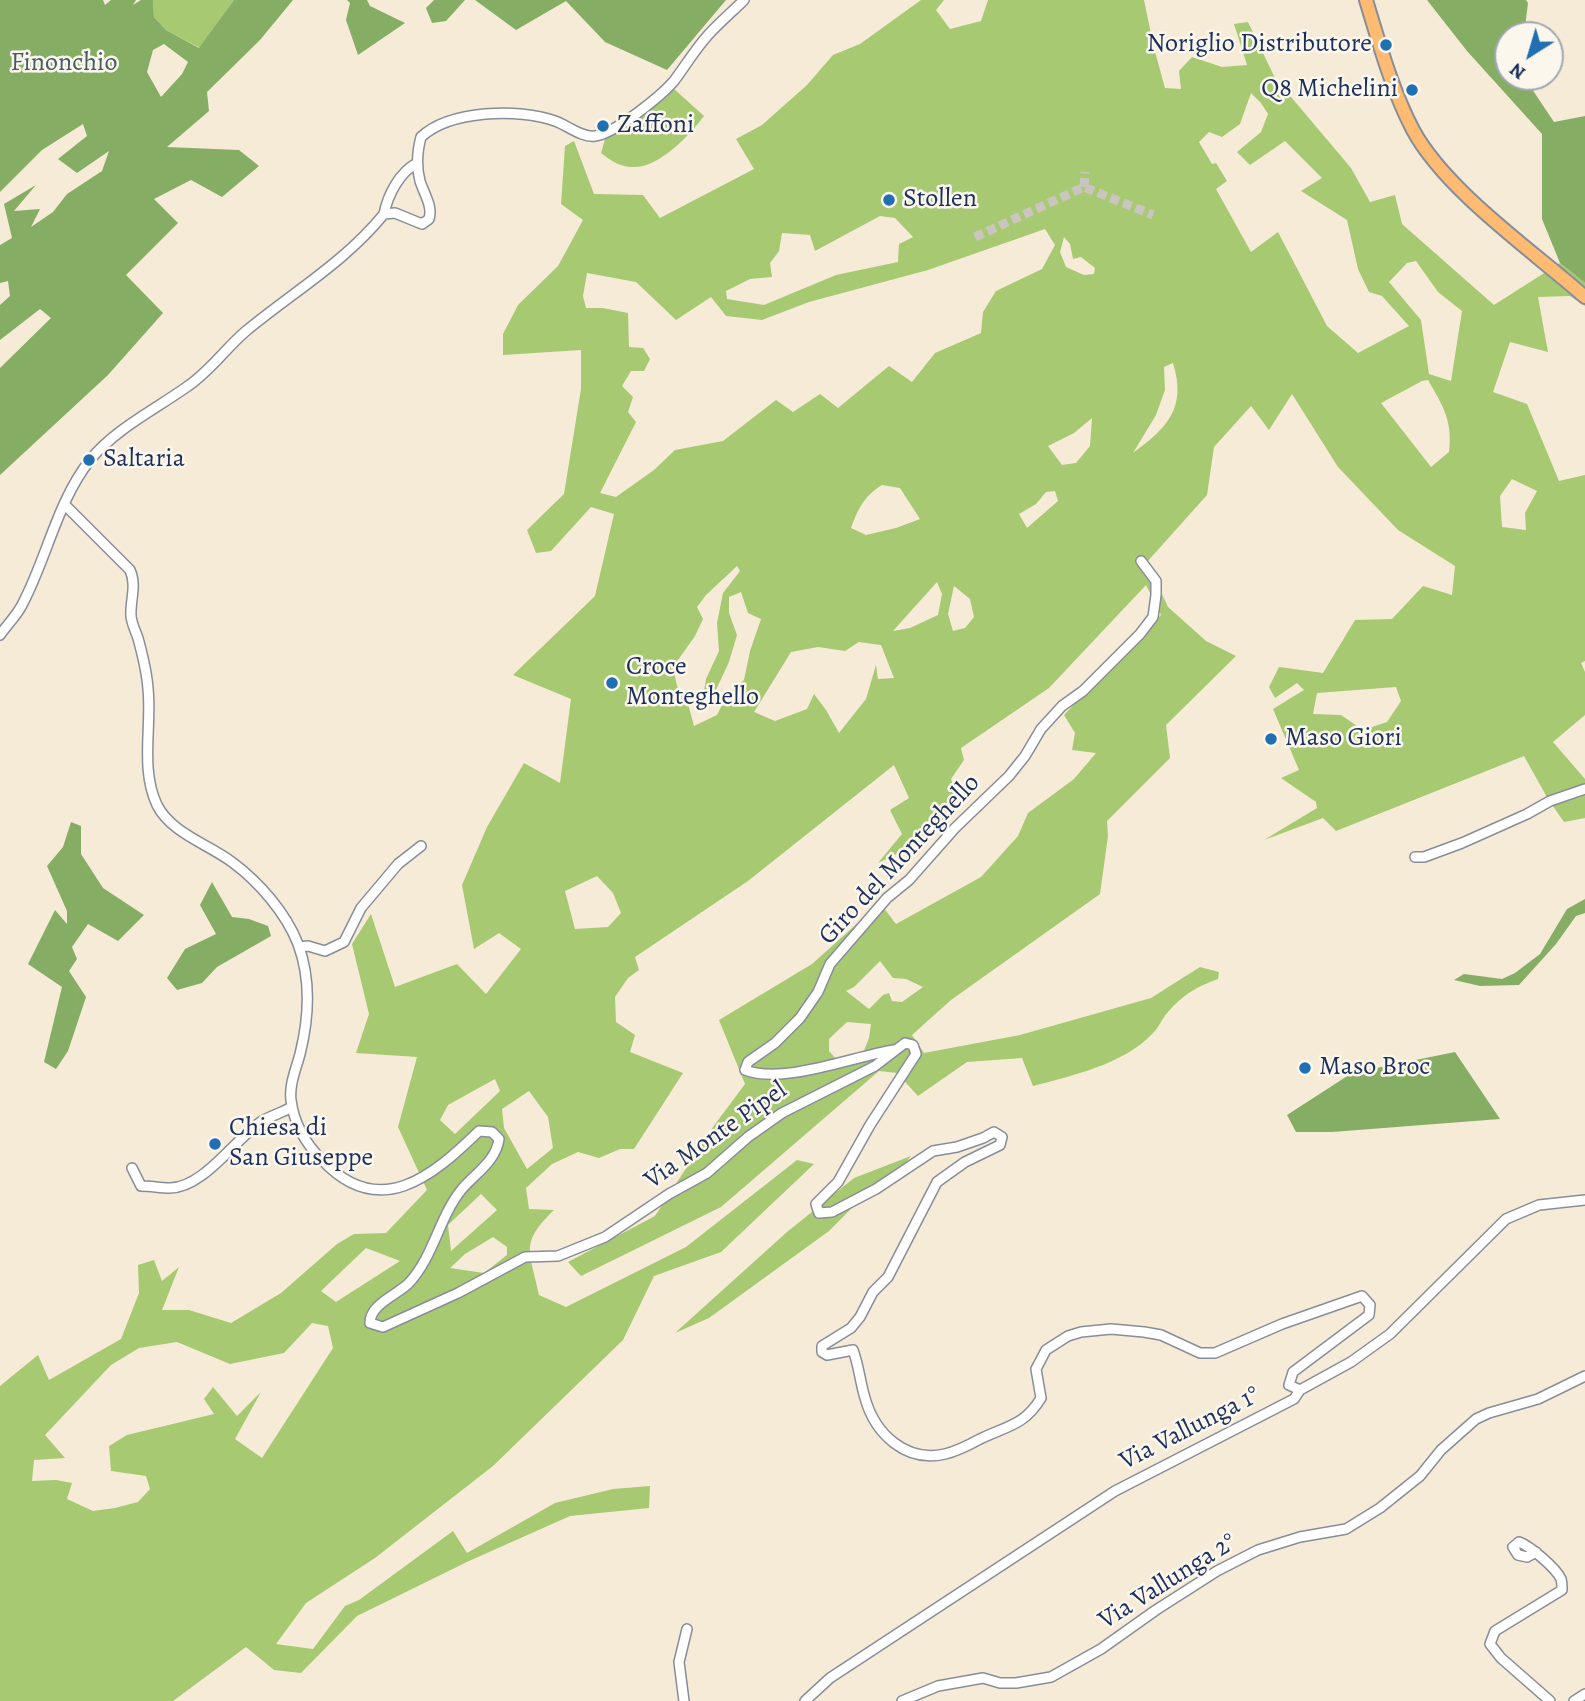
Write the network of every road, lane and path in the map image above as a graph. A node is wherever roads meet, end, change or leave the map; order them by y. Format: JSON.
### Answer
{"nodes":[{"id":1,"x":744,"y":0,"type":"edge"},
{"id":2,"x":1366,"y":0,"type":"edge"},
{"id":3,"x":417,"y":163,"type":"junction"},
{"id":4,"x":384,"y":214,"type":"junction"},
{"id":5,"x":1585,"y":297,"type":"edge"},
{"id":6,"x":60,"y":507,"type":"junction"},
{"id":7,"x":1141,"y":561,"type":"dead end"},
{"id":8,"x":0,"y":635,"type":"edge"},
{"id":9,"x":1585,"y":789,"type":"edge"},
{"id":10,"x":421,"y":846,"type":"dead end"},
{"id":11,"x":1415,"y":857,"type":"dead end"},
{"id":12,"x":299,"y":947,"type":"junction"},
{"id":13,"x":894,"y":1050,"type":"junction"},
{"id":14,"x":292,"y":1107,"type":"junction"},
{"id":15,"x":132,"y":1168,"type":"dead end"},
{"id":16,"x":1585,"y":1200,"type":"edge"},
{"id":17,"x":1585,"y":1376,"type":"edge"},
{"id":18,"x":1300,"y":1390,"type":"junction"},
{"id":19,"x":1536,"y":1552,"type":"dead end"},
{"id":20,"x":687,"y":1629,"type":"dead end"},
{"id":21,"x":1585,"y":1694,"type":"edge"},
{"id":22,"x":684,"y":1701,"type":"edge"},
{"id":23,"x":805,"y":1701,"type":"edge"},
{"id":24,"x":902,"y":1701,"type":"edge"},
{"id":25,"x":1550,"y":1701,"type":"edge"},
{"id":26,"x":1574,"y":1701,"type":"edge"}],
"edges":[{"from":1,"to":3,"type":"street"},
{"from":2,"to":5,"type":"main road"},
{"from":3,"to":4,"type":"street"},
{"from":3,"to":4,"type":"street"},
{"from":4,"to":6,"type":"street"},
{"from":6,"to":8,"type":"street"},
{"from":6,"to":12,"type":"street"},
{"from":7,"to":13,"type":"street","name":"Giro del Monteghello"},
{"from":9,"to":11,"type":"street"},
{"from":10,"to":12,"type":"street"},
{"from":12,"to":14,"type":"street"},
{"from":13,"to":14,"type":"street","name":"Via Monte Pipel"},
{"from":13,"to":18,"type":"street"},
{"from":14,"to":15,"type":"street"},
{"from":16,"to":18,"type":"street","name":"Via Vallunga 1°"},
{"from":17,"to":24,"type":"street","name":"Via Vallunga 2°"},
{"from":18,"to":23,"type":"street","name":"Via Vallunga 1°"},
{"from":19,"to":25,"type":"street"},
{"from":20,"to":22,"type":"street"},
{"from":21,"to":26,"type":"street"}]}
